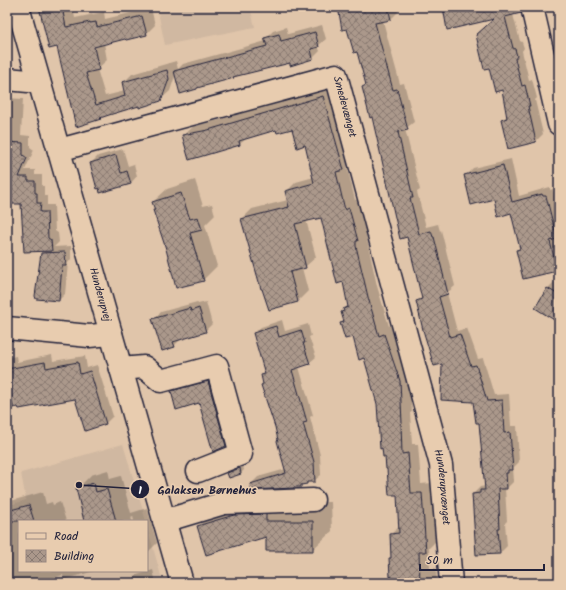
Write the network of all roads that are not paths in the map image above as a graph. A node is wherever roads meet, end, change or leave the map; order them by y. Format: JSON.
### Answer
{"nodes":[{"id":1,"x":18,"y":7,"type":"edge"},
{"id":2,"x":532,"y":7,"type":"edge"},
{"id":3,"x":7,"y":80,"type":"edge"},
{"id":4,"x":39,"y":82,"type":"junction"},
{"id":5,"x":559,"y":124,"type":"edge"},
{"id":6,"x":59,"y":150,"type":"junction"},
{"id":7,"x":7,"y":328,"type":"edge"},
{"id":8,"x":110,"y":334,"type":"junction"},
{"id":9,"x":121,"y":369,"type":"junction"},
{"id":10,"x":421,"y":393,"type":"joint"},
{"id":11,"x":198,"y":471,"type":"dead end"},
{"id":12,"x":313,"y":500,"type":"dead end"},
{"id":13,"x":164,"y":521,"type":"junction"},
{"id":14,"x":182,"y":583,"type":"edge"},
{"id":15,"x":451,"y":583,"type":"edge"}],
"edges":[{"from":1,"to":4,"type":"street","name":"Hunderupvej"},
{"from":2,"to":5,"type":"street"},
{"from":3,"to":4,"type":"street"},
{"from":4,"to":6,"type":"street","name":"Hunderupvej"},
{"from":6,"to":8,"type":"street","name":"Hunderupvej"},
{"from":6,"to":10,"type":"street","name":"Smedevænget"},
{"from":7,"to":8,"type":"street"},
{"from":8,"to":9,"type":"street","name":"Hunderupvej"},
{"from":9,"to":11,"type":"street"},
{"from":9,"to":13,"type":"street","name":"Hunderupvej"},
{"from":10,"to":15,"type":"street","name":"Hunderupvænget"},
{"from":12,"to":13,"type":"street"},
{"from":13,"to":14,"type":"street","name":"Hunderupvej"}]}
